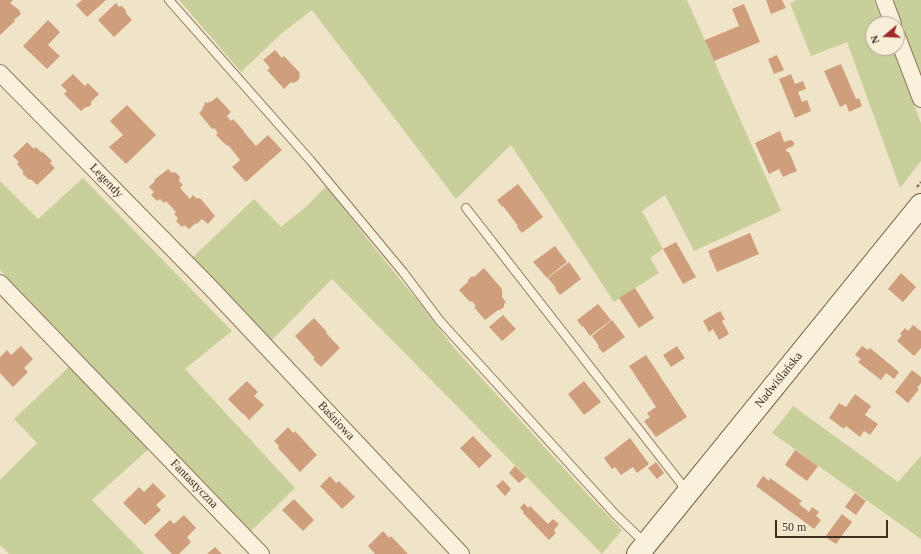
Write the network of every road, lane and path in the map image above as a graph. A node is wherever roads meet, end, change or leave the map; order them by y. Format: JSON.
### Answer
{"nodes":[{"id":1,"x":169,"y":0,"type":"edge"},
{"id":2,"x":884,"y":0,"type":"edge"},
{"id":3,"x":890,"y":16,"type":"edge"},
{"id":4,"x":905,"y":56,"type":"edge"},
{"id":5,"x":0,"y":73,"type":"edge"},
{"id":6,"x":921,"y":99,"type":"edge"},
{"id":7,"x":921,"y":205,"type":"edge"},
{"id":8,"x":466,"y":208,"type":"dead end"},
{"id":9,"x":0,"y":283,"type":"edge"},
{"id":10,"x":211,"y":288,"type":"joint"},
{"id":11,"x":688,"y":492,"type":"junction"},
{"id":12,"x":642,"y":549,"type":"edge"},
{"id":13,"x":261,"y":554,"type":"edge"},
{"id":14,"x":461,"y":554,"type":"edge"}],
"edges":[{"from":1,"to":12,"type":"lane"},
{"from":2,"to":3,"type":"street"},
{"from":4,"to":6,"type":"street"},
{"from":5,"to":10,"type":"street","name":"Legendy"},
{"from":7,"to":11,"type":"main road","name":"Nadwiślańska"},
{"from":8,"to":11,"type":"lane"},
{"from":9,"to":13,"type":"street","name":"Fantastyczna"},
{"from":10,"to":14,"type":"street","name":"Baśniowa"},
{"from":11,"to":12,"type":"main road","name":"Nadwiślańska"}]}
